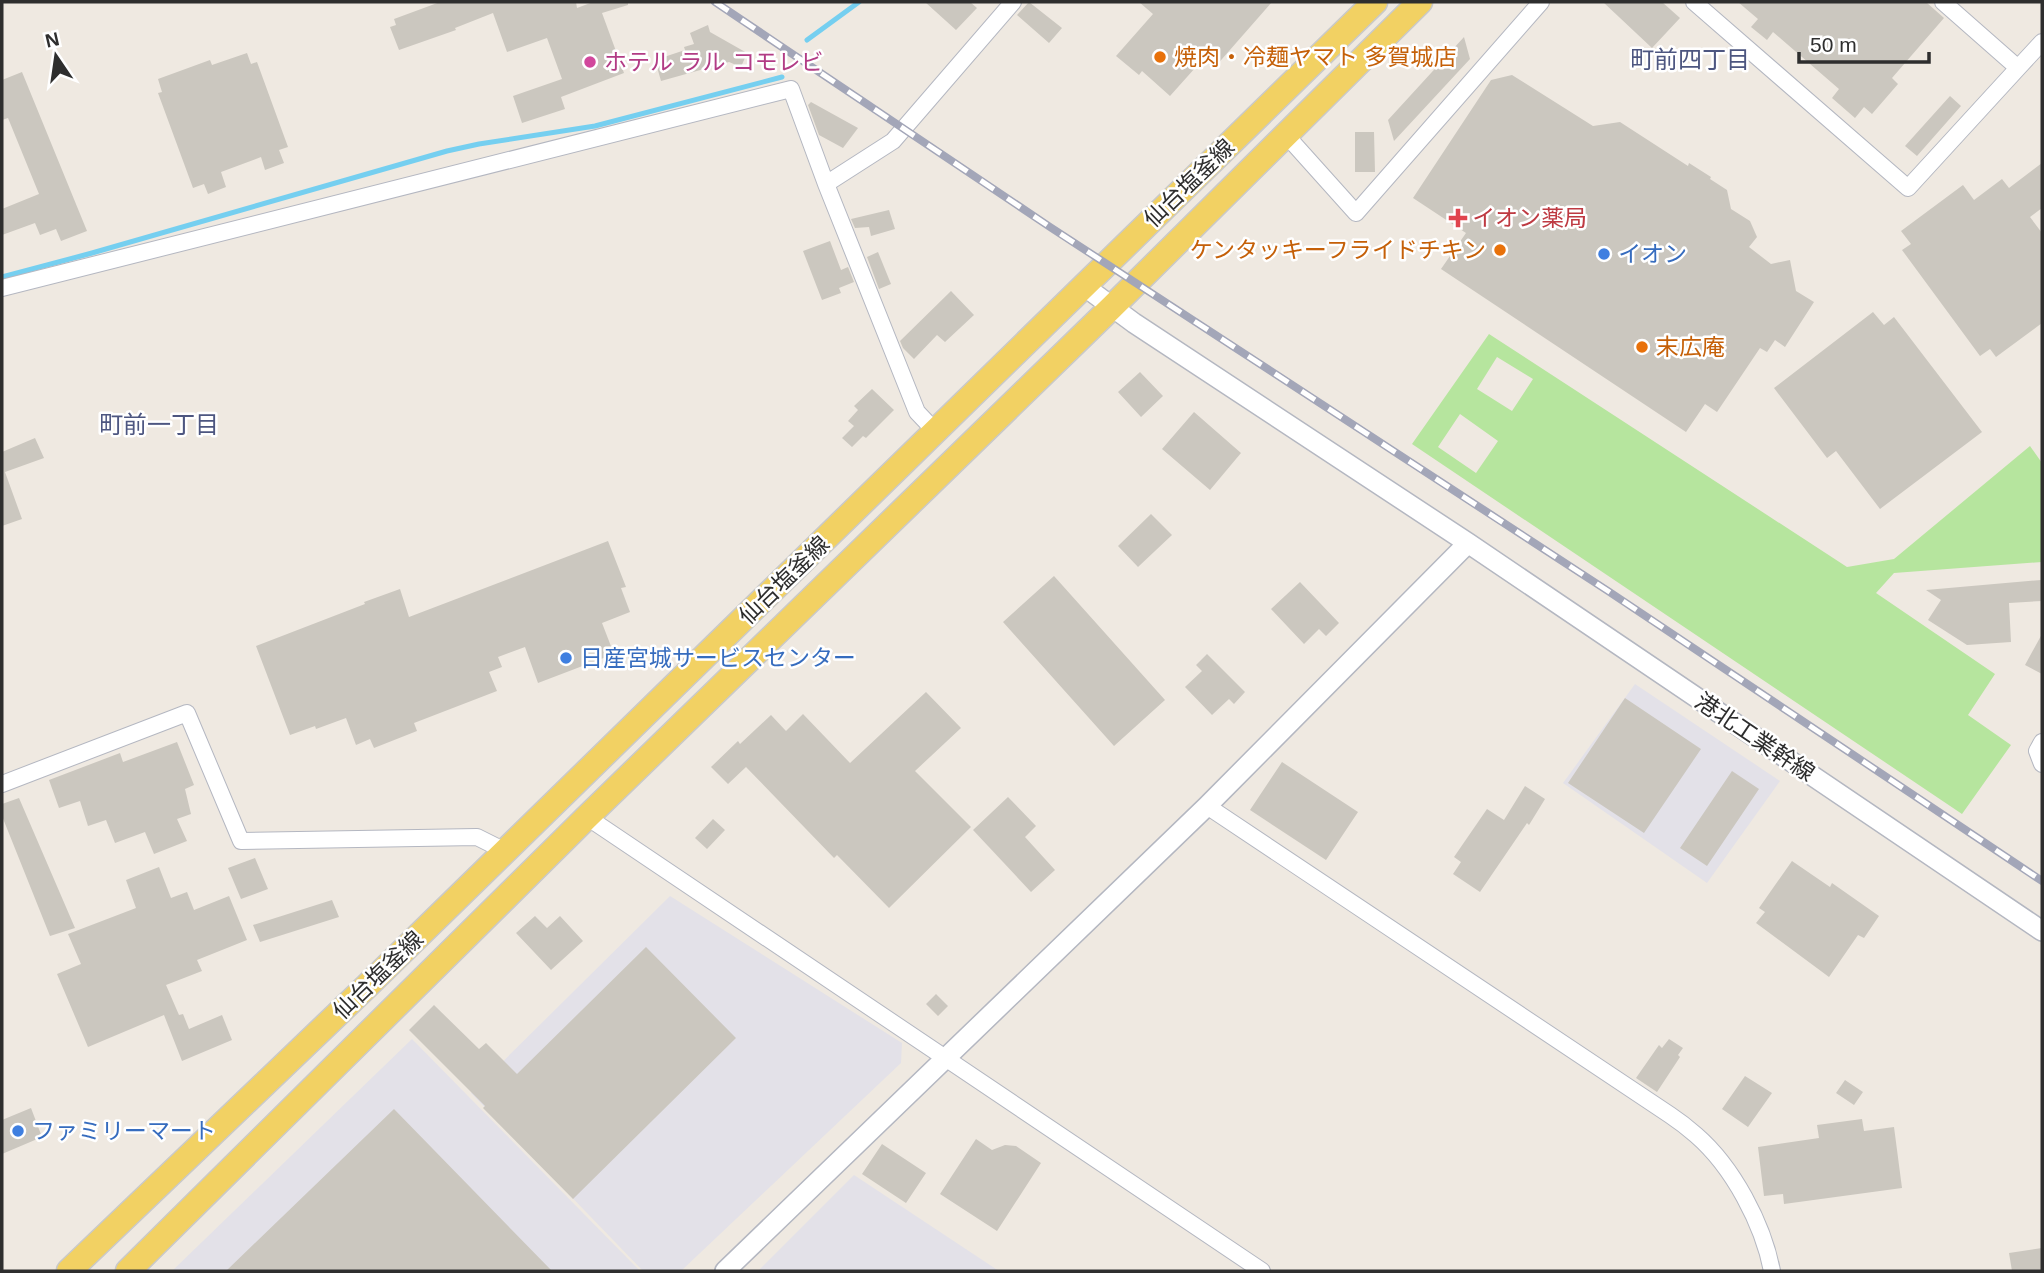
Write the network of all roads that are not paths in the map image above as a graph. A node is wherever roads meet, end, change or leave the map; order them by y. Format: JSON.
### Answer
{"nodes":[{"id":1,"x":1013,"y":2,"type":"edge"},
{"id":2,"x":1375,"y":2,"type":"edge"},
{"id":3,"x":1420,"y":2,"type":"edge"},
{"id":4,"x":1541,"y":2,"type":"edge"},
{"id":5,"x":1694,"y":2,"type":"edge"},
{"id":6,"x":1943,"y":2,"type":"edge"},
{"id":7,"x":2042,"y":42,"type":"edge"},
{"id":8,"x":2018,"y":68,"type":"junction"},
{"id":9,"x":1286,"y":135,"type":"junction"},
{"id":10,"x":826,"y":184,"type":"junction"},
{"id":11,"x":1084,"y":286,"type":"junction"},
{"id":12,"x":2,"y":288,"type":"edge"},
{"id":13,"x":1112,"y":307,"type":"junction"},
{"id":14,"x":936,"y":432,"type":"junction"},
{"id":15,"x":1468,"y":543,"type":"junction"},
{"id":16,"x":2042,"y":742,"type":"edge"},
{"id":17,"x":2042,"y":764,"type":"edge"},
{"id":18,"x":2,"y":784,"type":"edge"},
{"id":19,"x":1206,"y":806,"type":"junction"},
{"id":20,"x":587,"y":817,"type":"junction"},
{"id":21,"x":505,"y":851,"type":"junction"},
{"id":22,"x":2042,"y":931,"type":"edge"},
{"id":23,"x":943,"y":1059,"type":"junction"},
{"id":24,"x":69,"y":1271,"type":"edge"},
{"id":25,"x":128,"y":1271,"type":"edge"},
{"id":26,"x":725,"y":1271,"type":"edge"},
{"id":27,"x":1262,"y":1271,"type":"edge"},
{"id":28,"x":1772,"y":1271,"type":"edge"}],
"edges":[{"from":1,"to":10,"type":"street"},
{"from":2,"to":11,"type":"main road","name":"仙台塩釜線"},
{"from":3,"to":9,"type":"main road","name":"仙台塩釜線"},
{"from":4,"to":9,"type":"street"},
{"from":5,"to":8,"type":"street"},
{"from":6,"to":8,"type":"street"},
{"from":7,"to":8,"type":"street"},
{"from":9,"to":13,"type":"main road","name":"仙台塩釜線"},
{"from":10,"to":12,"type":"street"},
{"from":10,"to":14,"type":"street"},
{"from":11,"to":13,"type":"street","name":"港北工業幹線"},
{"from":11,"to":14,"type":"main road","name":"仙台塩釜線"},
{"from":13,"to":15,"type":"street","name":"港北工業幹線"},
{"from":13,"to":20,"type":"main road","name":"仙台塩釜線"},
{"from":14,"to":21,"type":"main road","name":"仙台塩釜線"},
{"from":15,"to":19,"type":"street"},
{"from":15,"to":22,"type":"street","name":"港北工業幹線"},
{"from":16,"to":17,"type":"street"},
{"from":18,"to":21,"type":"street"},
{"from":19,"to":23,"type":"street"},
{"from":19,"to":28,"type":"street"},
{"from":20,"to":23,"type":"street"},
{"from":20,"to":25,"type":"main road","name":"仙台塩釜線"},
{"from":21,"to":24,"type":"main road","name":"仙台塩釜線"},
{"from":23,"to":26,"type":"street"},
{"from":23,"to":27,"type":"street"}]}
